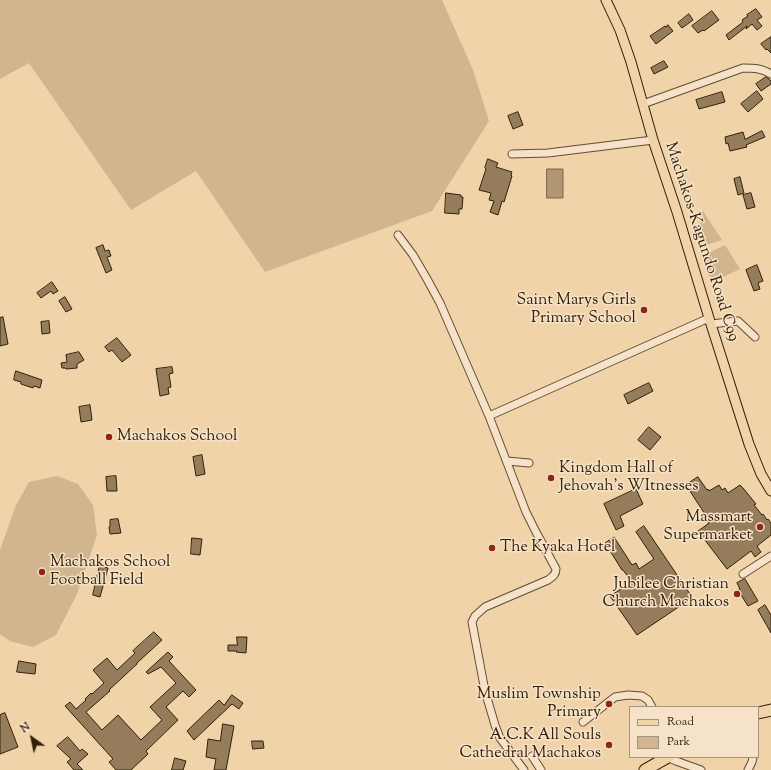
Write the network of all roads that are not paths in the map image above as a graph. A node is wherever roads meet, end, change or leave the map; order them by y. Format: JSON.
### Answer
{"nodes":[{"id":1,"x":606,"y":0,"type":"edge"},
{"id":2,"x":771,"y":74,"type":"edge"},
{"id":3,"x":643,"y":104,"type":"junction"},
{"id":4,"x":653,"y":140,"type":"junction"},
{"id":5,"x":512,"y":154,"type":"dead end"},
{"id":6,"x":398,"y":235,"type":"dead end"},
{"id":7,"x":710,"y":321,"type":"junction"},
{"id":8,"x":755,"y":337,"type":"dead end"},
{"id":9,"x":489,"y":416,"type":"junction"},
{"id":10,"x":507,"y":461,"type":"junction"},
{"id":11,"x":529,"y":463,"type":"dead end"},
{"id":12,"x":771,"y":491,"type":"edge"},
{"id":13,"x":771,"y":556,"type":"edge"},
{"id":14,"x":743,"y":574,"type":"dead end"},
{"id":15,"x":651,"y":706,"type":"edge"},
{"id":16,"x":771,"y":710,"type":"edge"},
{"id":17,"x":759,"y":713,"type":"edge"},
{"id":18,"x":583,"y":722,"type":"dead end"},
{"id":19,"x":532,"y":756,"type":"dead end"},
{"id":20,"x":665,"y":758,"type":"edge"},
{"id":21,"x":669,"y":758,"type":"edge"},
{"id":22,"x":753,"y":758,"type":"edge"},
{"id":23,"x":524,"y":770,"type":"edge"},
{"id":24,"x":541,"y":770,"type":"edge"},
{"id":25,"x":645,"y":770,"type":"edge"},
{"id":26,"x":701,"y":770,"type":"edge"},
{"id":27,"x":748,"y":770,"type":"edge"}],
"edges":[{"from":1,"to":3,"type":"main road","name":"Machakos-Kagundo Road C99"},
{"from":2,"to":3,"type":"street"},
{"from":3,"to":4,"type":"main road","name":"Machakos-Kagundo Road C99"},
{"from":4,"to":5,"type":"street"},
{"from":4,"to":7,"type":"main road","name":"Machakos-Kagundo Road C99"},
{"from":6,"to":9,"type":"street"},
{"from":7,"to":8,"type":"street"},
{"from":7,"to":9,"type":"street"},
{"from":7,"to":12,"type":"main road","name":"Machakos-Kagundo Road C99"},
{"from":9,"to":10,"type":"street"},
{"from":10,"to":11,"type":"street"},
{"from":10,"to":23,"type":"street"},
{"from":13,"to":14,"type":"street"},
{"from":15,"to":18,"type":"street"},
{"from":16,"to":17,"type":"highway"},
{"from":19,"to":24,"type":"street"},
{"from":20,"to":25,"type":"highway"},
{"from":21,"to":26,"type":"street"},
{"from":22,"to":27,"type":"street"}]}
